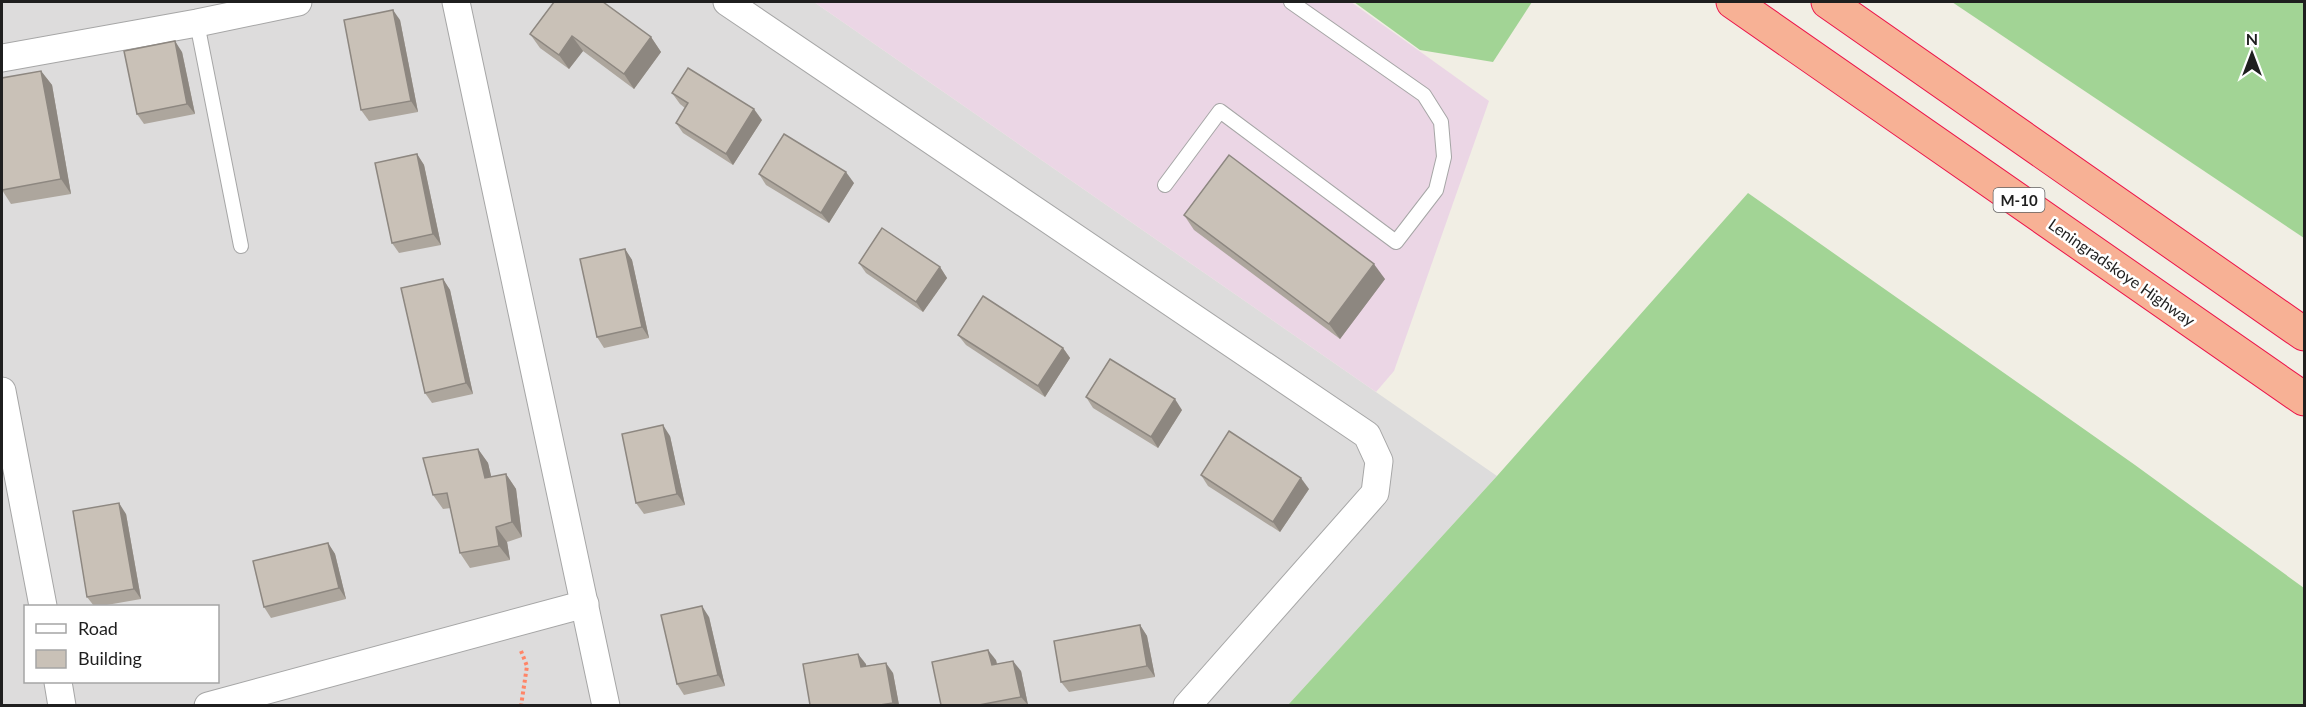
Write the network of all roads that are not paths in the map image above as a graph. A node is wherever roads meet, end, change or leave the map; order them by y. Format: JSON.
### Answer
{"nodes":[{"id":1,"x":298,"y":2,"type":"edge"},
{"id":2,"x":456,"y":2,"type":"edge"},
{"id":3,"x":727,"y":2,"type":"edge"},
{"id":4,"x":1291,"y":2,"type":"edge"},
{"id":5,"x":1733,"y":2,"type":"edge"},
{"id":6,"x":1828,"y":2,"type":"edge"},
{"id":7,"x":197,"y":23,"type":"junction"},
{"id":8,"x":2,"y":58,"type":"edge"},
{"id":9,"x":1165,"y":185,"type":"dead end"},
{"id":10,"x":241,"y":246,"type":"dead end"},
{"id":11,"x":2304,"y":334,"type":"edge"},
{"id":12,"x":2,"y":391,"type":"edge"},
{"id":13,"x":2304,"y":399,"type":"edge"},
{"id":14,"x":585,"y":604,"type":"junction"},
{"id":15,"x":43,"y":605,"type":"edge"},
{"id":16,"x":58,"y":683,"type":"edge"},
{"id":17,"x":62,"y":705,"type":"edge"},
{"id":18,"x":208,"y":705,"type":"edge"},
{"id":19,"x":606,"y":705,"type":"edge"},
{"id":20,"x":1186,"y":705,"type":"edge"}],
"edges":[{"from":1,"to":7,"type":"street"},
{"from":2,"to":14,"type":"street"},
{"from":3,"to":20,"type":"street"},
{"from":4,"to":9,"type":"lane"},
{"from":5,"to":13,"type":"highway","name":"Leningradskoye Highway","number":"М-10"},
{"from":6,"to":11,"type":"highway"},
{"from":7,"to":8,"type":"street"},
{"from":7,"to":10,"type":"lane"},
{"from":12,"to":15,"type":"street"},
{"from":14,"to":18,"type":"street"},
{"from":14,"to":19,"type":"street"},
{"from":16,"to":17,"type":"street"}]}
